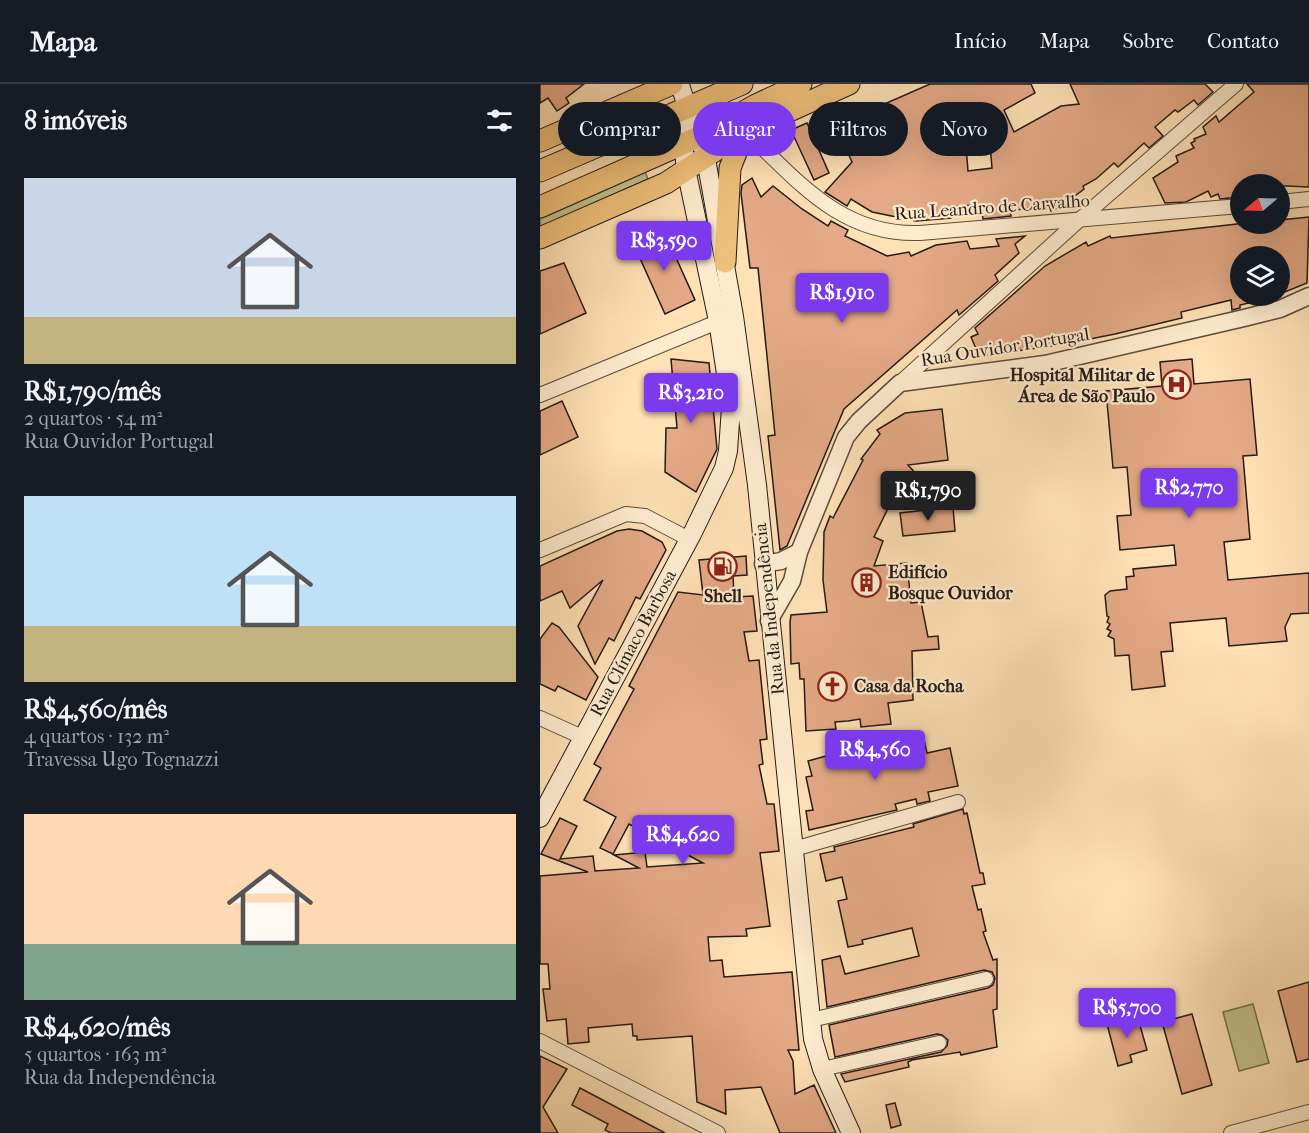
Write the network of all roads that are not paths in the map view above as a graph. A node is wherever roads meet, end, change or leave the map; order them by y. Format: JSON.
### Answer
{"nodes":[{"id":1,"x":672,"y":84,"type":"edge"},
{"id":2,"x":680,"y":84,"type":"edge"},
{"id":3,"x":742,"y":84,"type":"edge"},
{"id":4,"x":801,"y":84,"type":"edge"},
{"id":5,"x":849,"y":84,"type":"edge"},
{"id":6,"x":1236,"y":84,"type":"edge"},
{"id":7,"x":762,"y":102,"type":"edge"},
{"id":8,"x":686,"y":107,"type":"junction"},
{"id":9,"x":796,"y":108,"type":"edge"},
{"id":10,"x":692,"y":140,"type":"junction"},
{"id":11,"x":540,"y":141,"type":"edge"},
{"id":12,"x":710,"y":156,"type":"edge"},
{"id":13,"x":735,"y":156,"type":"edge"},
{"id":14,"x":772,"y":156,"type":"edge"},
{"id":15,"x":706,"y":159,"type":"junction"},
{"id":16,"x":686,"y":169,"type":"junction"},
{"id":17,"x":540,"y":171,"type":"edge"},
{"id":18,"x":1309,"y":199,"type":"edge"},
{"id":19,"x":1290,"y":201,"type":"edge"},
{"id":20,"x":540,"y":207,"type":"edge"},
{"id":21,"x":1230,"y":207,"type":"edge"},
{"id":22,"x":1078,"y":221,"type":"junction"},
{"id":23,"x":540,"y":238,"type":"edge"},
{"id":24,"x":725,"y":262,"type":"junction"},
{"id":25,"x":1309,"y":296,"type":"edge"},
{"id":26,"x":726,"y":318,"type":"junction"},
{"id":27,"x":900,"y":383,"type":"junction"},
{"id":28,"x":540,"y":395,"type":"edge"},
{"id":29,"x":724,"y":468,"type":"junction"},
{"id":30,"x":757,"y":485,"type":"junction"},
{"id":31,"x":689,"y":539,"type":"junction"},
{"id":32,"x":540,"y":550,"type":"edge"},
{"id":33,"x":799,"y":552,"type":"junction"},
{"id":34,"x":763,"y":564,"type":"junction"},
{"id":35,"x":769,"y":621,"type":"junction"},
{"id":36,"x":540,"y":718,"type":"edge"},
{"id":37,"x":582,"y":737,"type":"junction"},
{"id":38,"x":958,"y":802,"type":"dead end"},
{"id":39,"x":540,"y":818,"type":"edge"},
{"id":40,"x":794,"y":849,"type":"junction"},
{"id":41,"x":987,"y":979,"type":"dead end"},
{"id":42,"x":811,"y":1020,"type":"junction"},
{"id":43,"x":540,"y":1041,"type":"edge"},
{"id":44,"x":939,"y":1043,"type":"dead end"},
{"id":45,"x":822,"y":1070,"type":"junction"},
{"id":46,"x":1309,"y":1112,"type":"edge"},
{"id":47,"x":718,"y":1133,"type":"edge"},
{"id":48,"x":851,"y":1133,"type":"edge"},
{"id":49,"x":1231,"y":1133,"type":"edge"}],
"edges":[{"from":1,"to":11,"type":"main road"},
{"from":2,"to":8,"type":"main road"},
{"from":3,"to":8,"type":"main road"},
{"from":4,"to":7,"type":"main road"},
{"from":5,"to":9,"type":"main road"},
{"from":6,"to":22,"type":"street"},
{"from":8,"to":10,"type":"main road"},
{"from":8,"to":17,"type":"main road"},
{"from":10,"to":15,"type":"main road","name":"Rua da Independência"},
{"from":10,"to":16,"type":"main road","name":"Rua da Independência"},
{"from":10,"to":20,"type":"main road"},
{"from":12,"to":15,"type":"main road"},
{"from":13,"to":24,"type":"main road"},
{"from":14,"to":22,"type":"street","name":"Rua Leandro de Carvalho"},
{"from":15,"to":16,"type":"main road"},
{"from":15,"to":24,"type":"main road","name":"Rua da Independência"},
{"from":16,"to":23,"type":"main road"},
{"from":16,"to":26,"type":"main road","name":"Rua da Independência"},
{"from":18,"to":19,"type":"street"},
{"from":21,"to":22,"type":"street","name":"Rua Leandro de Carvalho"},
{"from":22,"to":27,"type":"street"},
{"from":24,"to":26,"type":"main road","name":"Rua da Independência"},
{"from":25,"to":27,"type":"street","name":"Rua Ouvidor Portugal"},
{"from":26,"to":28,"type":"street"},
{"from":26,"to":29,"type":"main road","name":"Rua da Independência"},
{"from":26,"to":30,"type":"main road","name":"Rua da Independência"},
{"from":27,"to":33,"type":"street","name":"Rua Ouvidor Portugal"},
{"from":29,"to":30,"type":"main road"},
{"from":29,"to":31,"type":"main road","name":"Rua Clímaco Barbosa"},
{"from":30,"to":34,"type":"main road","name":"Rua da Independência"},
{"from":31,"to":32,"type":"street"},
{"from":31,"to":37,"type":"main road","name":"Rua Clímaco Barbosa"},
{"from":33,"to":34,"type":"street"},
{"from":33,"to":35,"type":"street","name":"Rua Ouvidor Portugal"},
{"from":34,"to":35,"type":"main road","name":"Rua da Independência"},
{"from":35,"to":40,"type":"main road","name":"Rua da Independência"},
{"from":36,"to":37,"type":"street"},
{"from":37,"to":39,"type":"main road","name":"Rua Clímaco Barbosa"},
{"from":38,"to":40,"type":"street"},
{"from":40,"to":42,"type":"main road","name":"Rua da Independência"},
{"from":41,"to":42,"type":"street"},
{"from":42,"to":45,"type":"main road","name":"Rua da Independência"},
{"from":43,"to":47,"type":"street"},
{"from":44,"to":45,"type":"street"},
{"from":45,"to":48,"type":"main road","name":"Rua da Independência"},
{"from":46,"to":49,"type":"street"}]}
